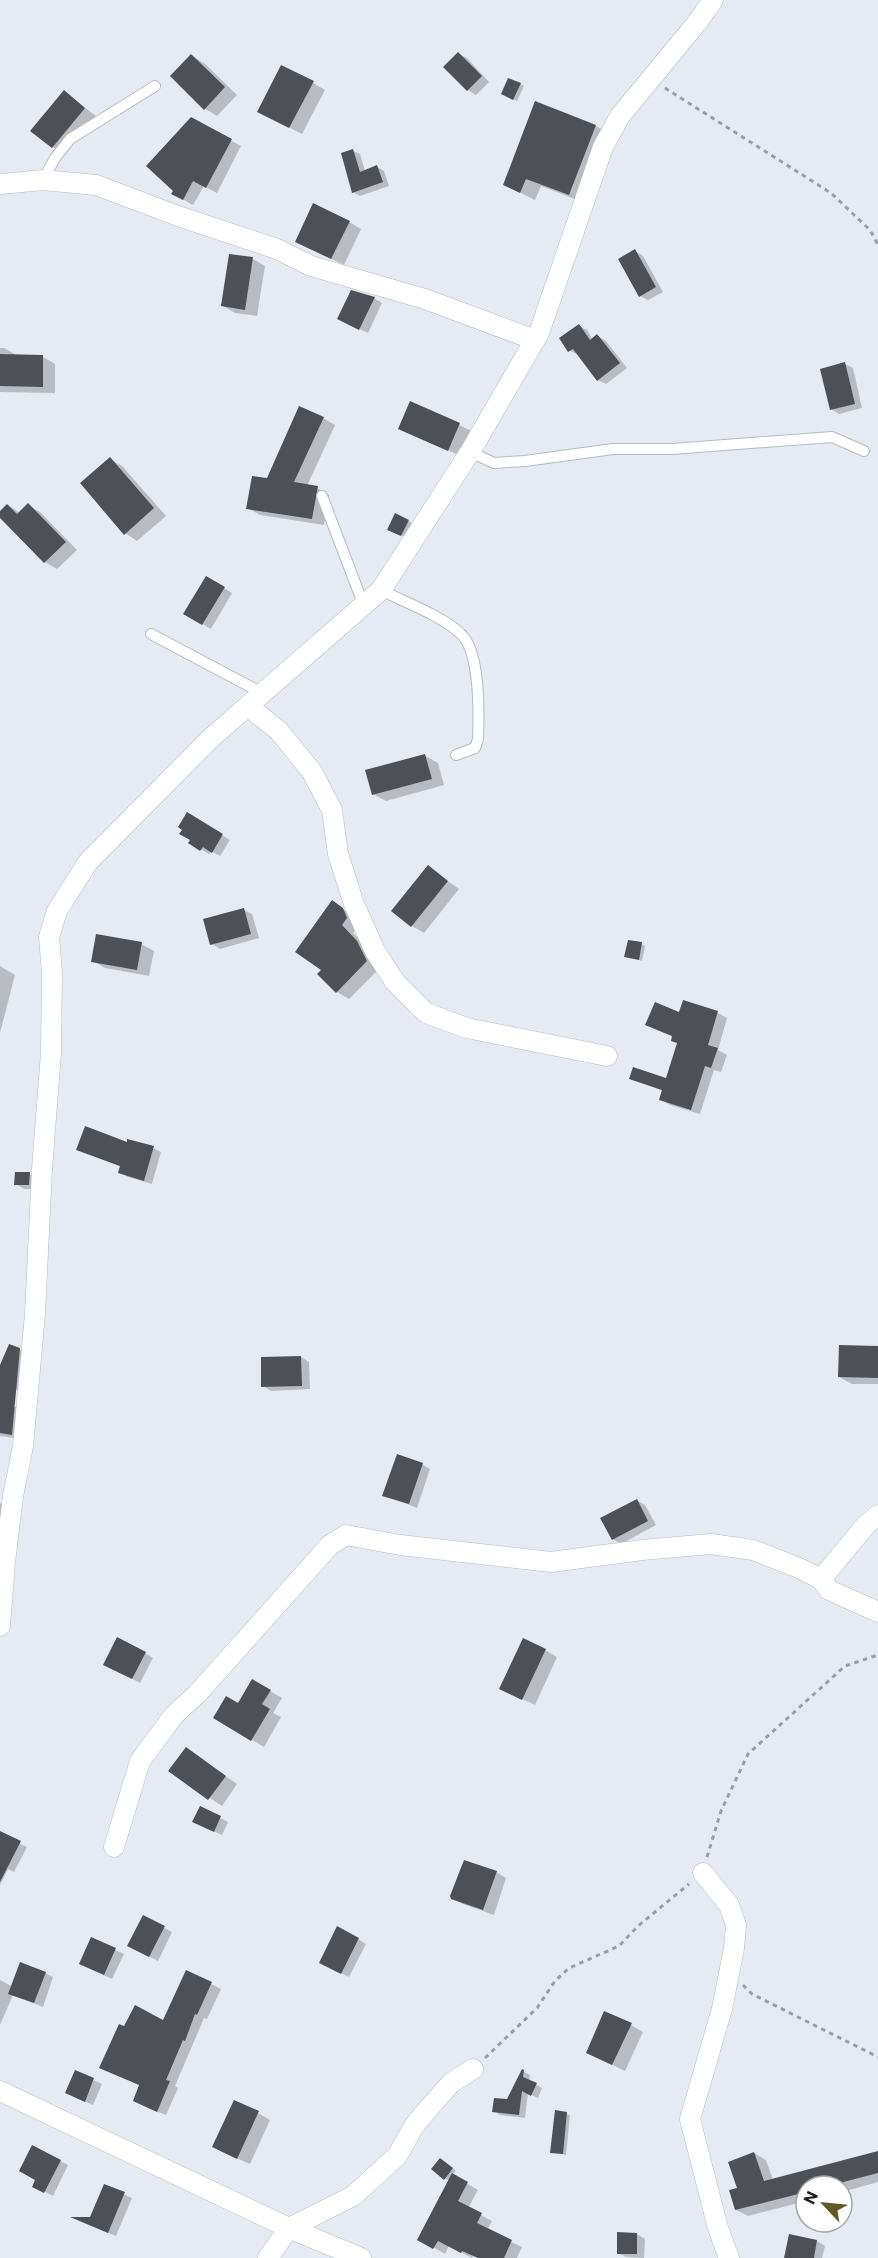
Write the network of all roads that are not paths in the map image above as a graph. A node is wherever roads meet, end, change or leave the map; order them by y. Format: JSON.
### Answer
{"nodes":[{"id":1,"x":713,"y":0,"type":"edge"},
{"id":2,"x":155,"y":86,"type":"dead end"},
{"id":3,"x":43,"y":180,"type":"junction"},
{"id":4,"x":0,"y":184,"type":"edge"},
{"id":5,"x":535,"y":340,"type":"junction"},
{"id":6,"x":470,"y":452,"type":"junction"},
{"id":7,"x":864,"y":452,"type":"dead end"},
{"id":8,"x":322,"y":496,"type":"dead end"},
{"id":9,"x":381,"y":590,"type":"junction"},
{"id":10,"x":364,"y":606,"type":"junction"},
{"id":11,"x":151,"y":634,"type":"dead end"},
{"id":12,"x":264,"y":694,"type":"junction"},
{"id":13,"x":249,"y":707,"type":"junction"},
{"id":14,"x":456,"y":755,"type":"dead end"},
{"id":15,"x":608,"y":1056,"type":"dead end"},
{"id":16,"x":878,"y":1515,"type":"edge"},
{"id":17,"x":821,"y":1579,"type":"junction"},
{"id":18,"x":878,"y":1612,"type":"edge"},
{"id":19,"x":0,"y":1626,"type":"edge"},
{"id":20,"x":114,"y":1847,"type":"dead end"},
{"id":21,"x":703,"y":1873,"type":"road end"},
{"id":22,"x":473,"y":2069,"type":"road end"},
{"id":23,"x":0,"y":2091,"type":"edge"},
{"id":24,"x":289,"y":2228,"type":"junction"},
{"id":25,"x":268,"y":2258,"type":"edge"},
{"id":26,"x":361,"y":2258,"type":"edge"},
{"id":27,"x":729,"y":2258,"type":"edge"}],
"edges":[{"from":1,"to":5,"type":"street"},
{"from":2,"to":3,"type":"lane"},
{"from":3,"to":4,"type":"street"},
{"from":3,"to":5,"type":"street"},
{"from":5,"to":6,"type":"street"},
{"from":6,"to":7,"type":"lane"},
{"from":6,"to":9,"type":"street"},
{"from":8,"to":10,"type":"lane"},
{"from":9,"to":10,"type":"street"},
{"from":9,"to":14,"type":"lane"},
{"from":10,"to":12,"type":"street"},
{"from":11,"to":12,"type":"lane"},
{"from":12,"to":13,"type":"street"},
{"from":13,"to":15,"type":"street"},
{"from":13,"to":19,"type":"street"},
{"from":16,"to":17,"type":"street"},
{"from":17,"to":18,"type":"street"},
{"from":17,"to":20,"type":"street"},
{"from":21,"to":27,"type":"street"},
{"from":22,"to":24,"type":"street"},
{"from":23,"to":24,"type":"street"},
{"from":24,"to":25,"type":"street"},
{"from":24,"to":26,"type":"street"}]}
